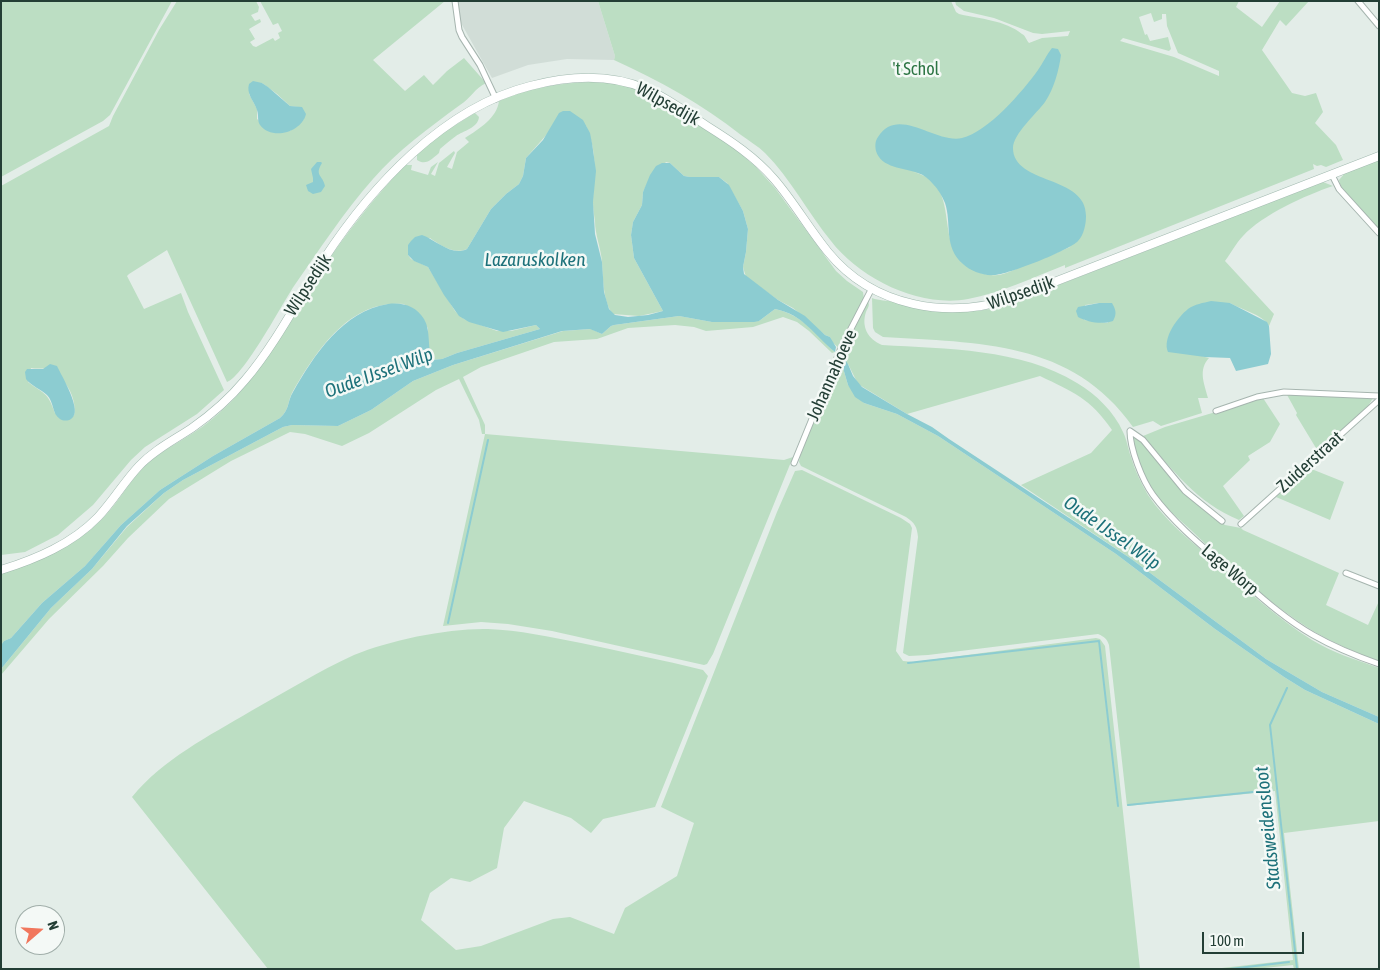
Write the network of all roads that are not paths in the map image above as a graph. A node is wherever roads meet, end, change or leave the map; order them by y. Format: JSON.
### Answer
{"nodes":[{"id":1,"x":455,"y":1,"type":"edge"},
{"id":2,"x":1358,"y":1,"type":"edge"},
{"id":3,"x":1379,"y":26,"type":"edge"},
{"id":4,"x":496,"y":99,"type":"junction"},
{"id":5,"x":1379,"y":156,"type":"edge"},
{"id":6,"x":1332,"y":174,"type":"junction"},
{"id":7,"x":1379,"y":233,"type":"edge"},
{"id":8,"x":872,"y":288,"type":"junction"},
{"id":9,"x":1379,"y":396,"type":"edge"},
{"id":10,"x":1379,"y":400,"type":"edge"},
{"id":11,"x":1216,"y":411,"type":"dead end"},
{"id":12,"x":794,"y":463,"type":"dead end"},
{"id":13,"x":1222,"y":521,"type":"dead end"},
{"id":14,"x":1242,"y":524,"type":"dead end"},
{"id":15,"x":1,"y":570,"type":"edge"},
{"id":16,"x":1346,"y":573,"type":"dead end"},
{"id":17,"x":1379,"y":586,"type":"edge"},
{"id":18,"x":1379,"y":664,"type":"edge"}],
"edges":[{"from":1,"to":4,"type":"street"},
{"from":2,"to":3,"type":"street"},
{"from":4,"to":8,"type":"main road","name":"Wilpsedijk"},
{"from":4,"to":15,"type":"main road","name":"Wilpsedijk"},
{"from":5,"to":6,"type":"main road","name":"Wilpsedijk"},
{"from":6,"to":7,"type":"street"},
{"from":6,"to":8,"type":"main road","name":"Wilpsedijk"},
{"from":8,"to":12,"type":"street","name":"Johannahoeve"},
{"from":9,"to":11,"type":"street"},
{"from":10,"to":14,"type":"street","name":"Zuiderstraat"},
{"from":13,"to":18,"type":"street","name":"Lage Worp"},
{"from":16,"to":17,"type":"street"}]}
